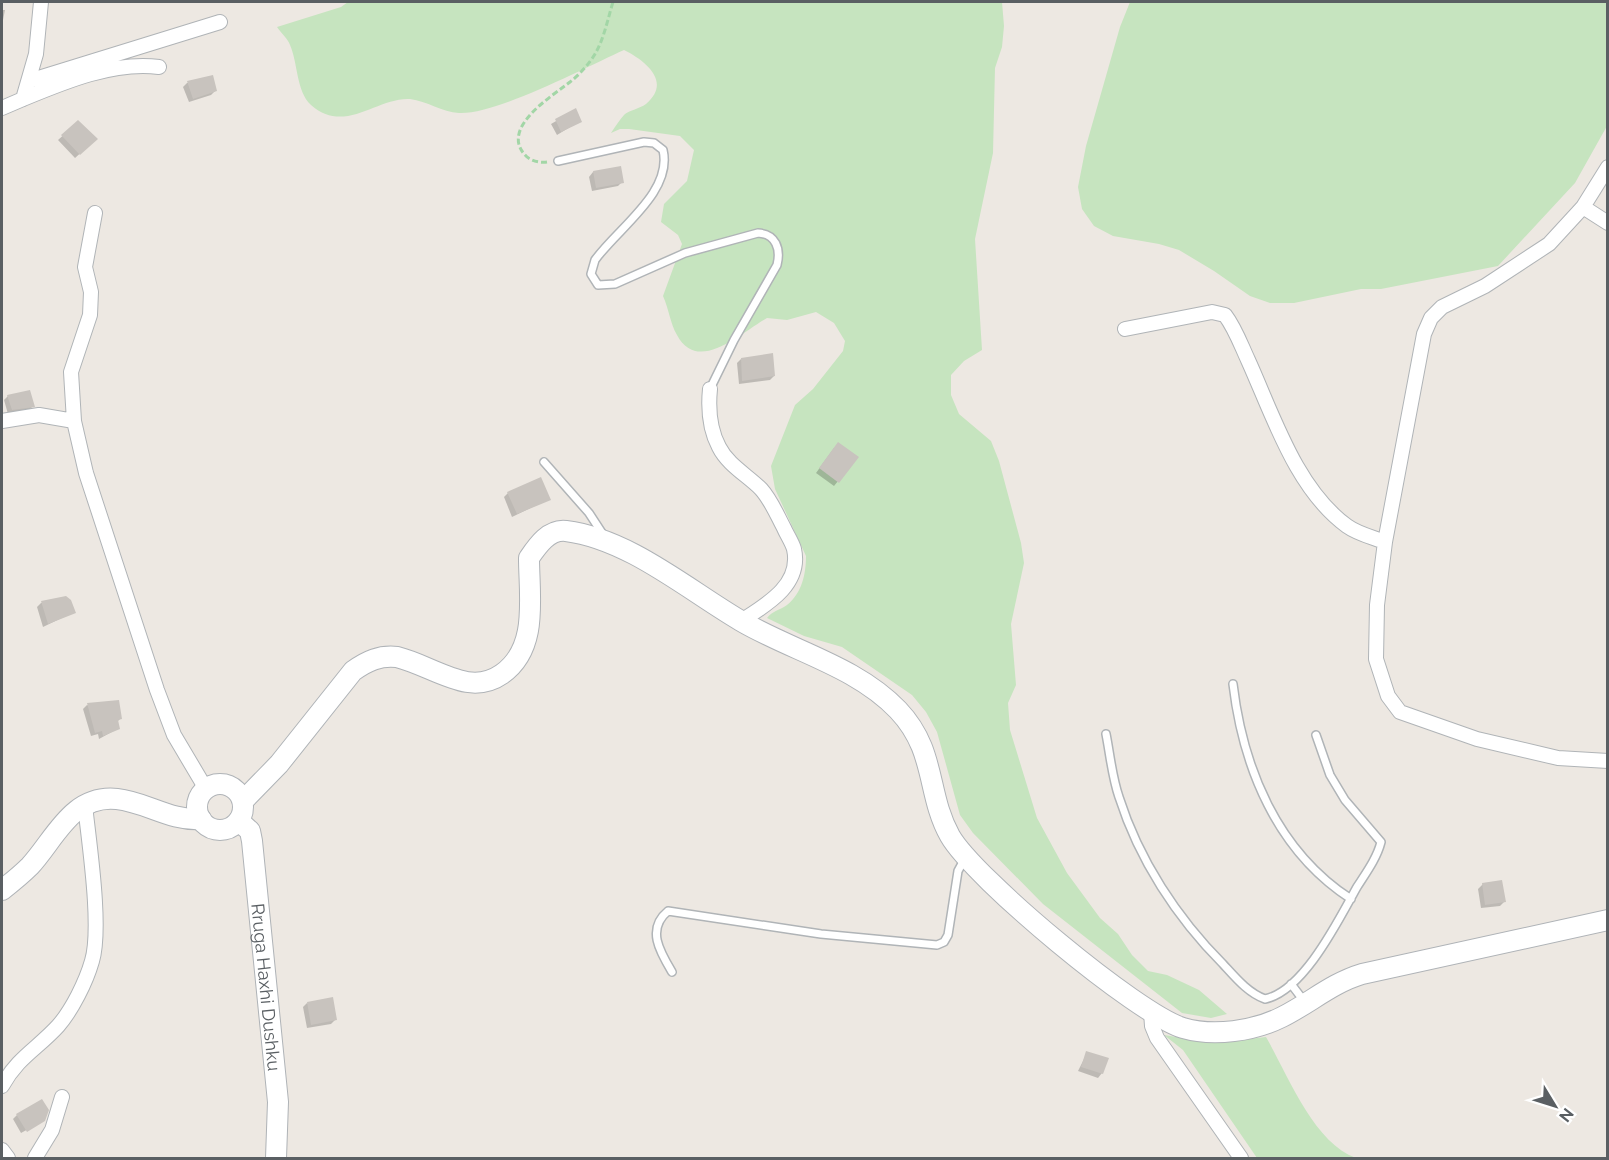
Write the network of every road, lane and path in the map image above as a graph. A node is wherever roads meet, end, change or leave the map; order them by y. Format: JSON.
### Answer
{"nodes":[{"id":1,"x":42,"y":2,"type":"edge"},
{"id":2,"x":613,"y":2,"type":"edge"},
{"id":3,"x":220,"y":22,"type":"dead end"},
{"id":4,"x":159,"y":67,"type":"dead end"},
{"id":5,"x":29,"y":81,"type":"junction"},
{"id":6,"x":23,"y":99,"type":"junction"},
{"id":7,"x":2,"y":108,"type":"edge"},
{"id":8,"x":558,"y":161,"type":"joint"},
{"id":9,"x":1608,"y":167,"type":"edge"},
{"id":10,"x":1583,"y":207,"type":"junction"},
{"id":11,"x":95,"y":213,"type":"dead end"},
{"id":12,"x":1608,"y":223,"type":"edge"},
{"id":13,"x":1125,"y":330,"type":"dead end"},
{"id":14,"x":710,"y":389,"type":"joint"},
{"id":15,"x":2,"y":421,"type":"edge"},
{"id":16,"x":74,"y":421,"type":"junction"},
{"id":17,"x":544,"y":462,"type":"dead end"},
{"id":18,"x":1385,"y":542,"type":"junction"},
{"id":19,"x":610,"y":546,"type":"junction"},
{"id":20,"x":741,"y":621,"type":"junction"},
{"id":21,"x":1233,"y":684,"type":"dead end"},
{"id":22,"x":1106,"y":734,"type":"dead end"},
{"id":23,"x":1316,"y":735,"type":"dead end"},
{"id":24,"x":1608,"y":761,"type":"edge"},
{"id":25,"x":206,"y":789,"type":"junction"},
{"id":26,"x":243,"y":801,"type":"junction"},
{"id":27,"x":85,"y":805,"type":"junction"},
{"id":28,"x":201,"y":819,"type":"junction"},
{"id":29,"x":239,"y":821,"type":"junction"},
{"id":30,"x":965,"y":858,"type":"junction"},
{"id":31,"x":2,"y":890,"type":"edge"},
{"id":32,"x":1351,"y":899,"type":"junction"},
{"id":33,"x":1608,"y":920,"type":"edge"},
{"id":34,"x":672,"y":972,"type":"dead end"},
{"id":35,"x":1291,"y":984,"type":"junction"},
{"id":36,"x":1305,"y":1004,"type":"junction"},
{"id":37,"x":1151,"y":1012,"type":"junction"},
{"id":38,"x":2,"y":1086,"type":"edge"},
{"id":39,"x":62,"y":1097,"type":"dead end"},
{"id":40,"x":2,"y":1150,"type":"edge"},
{"id":41,"x":8,"y":1158,"type":"edge"},
{"id":42,"x":35,"y":1158,"type":"edge"},
{"id":43,"x":276,"y":1158,"type":"edge"},
{"id":44,"x":1241,"y":1158,"type":"edge"}],
"edges":[{"from":1,"to":5,"type":"street"},
{"from":2,"to":8,"type":"path"},
{"from":3,"to":5,"type":"street"},
{"from":4,"to":6,"type":"street"},
{"from":5,"to":6,"type":"street"},
{"from":6,"to":7,"type":"street"},
{"from":8,"to":14,"type":"lane"},
{"from":9,"to":10,"type":"street"},
{"from":10,"to":12,"type":"street"},
{"from":10,"to":18,"type":"street"},
{"from":11,"to":16,"type":"street"},
{"from":13,"to":18,"type":"street"},
{"from":14,"to":20,"type":"street"},
{"from":15,"to":16,"type":"street"},
{"from":16,"to":25,"type":"street"},
{"from":17,"to":19,"type":"lane"},
{"from":18,"to":24,"type":"street"},
{"from":19,"to":20,"type":"street"},
{"from":19,"to":26,"type":"street"},
{"from":20,"to":30,"type":"street"},
{"from":21,"to":32,"type":"lane"},
{"from":22,"to":35,"type":"lane"},
{"from":23,"to":32,"type":"lane"},
{"from":25,"to":26,"type":"street"},
{"from":25,"to":28,"type":"street"},
{"from":26,"to":29,"type":"street"},
{"from":27,"to":28,"type":"street"},
{"from":27,"to":31,"type":"street"},
{"from":27,"to":38,"type":"street"},
{"from":28,"to":29,"type":"street"},
{"from":29,"to":43,"type":"street","name":"Rruga Haxhi Dushku"},
{"from":30,"to":34,"type":"lane"},
{"from":30,"to":37,"type":"street"},
{"from":32,"to":35,"type":"lane"},
{"from":33,"to":36,"type":"street"},
{"from":35,"to":36,"type":"lane"},
{"from":36,"to":37,"type":"street"},
{"from":37,"to":44,"type":"street"},
{"from":39,"to":42,"type":"street"},
{"from":40,"to":41,"type":"street"}]}
